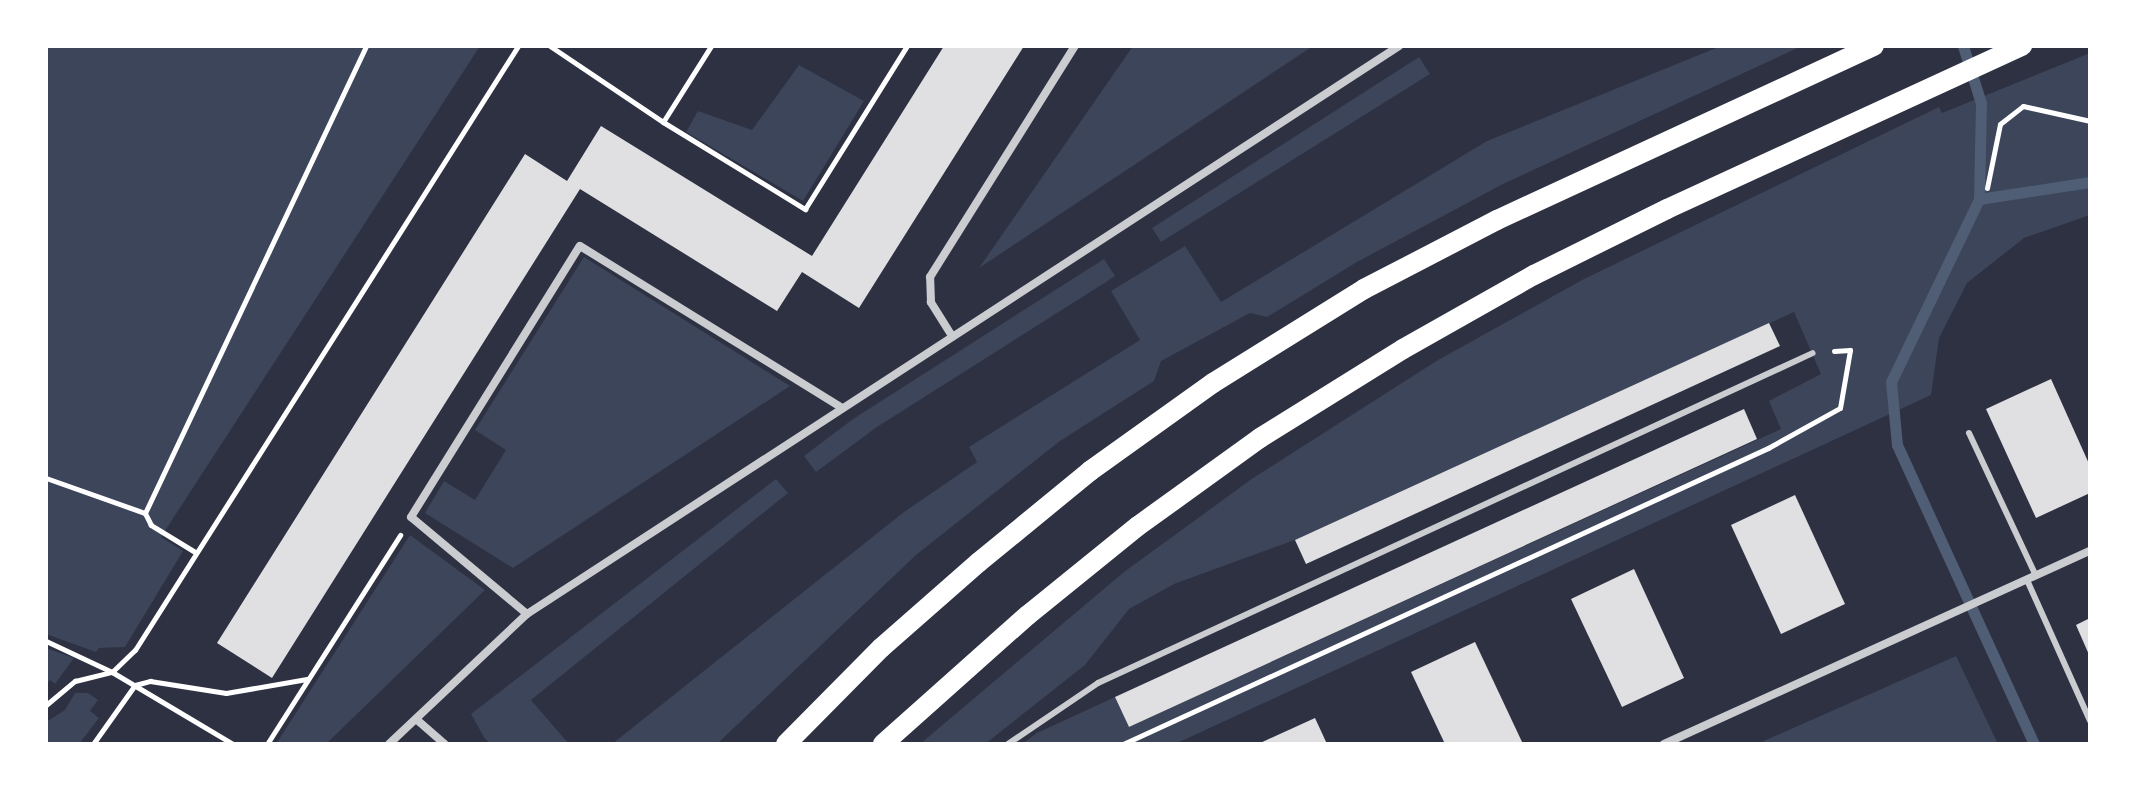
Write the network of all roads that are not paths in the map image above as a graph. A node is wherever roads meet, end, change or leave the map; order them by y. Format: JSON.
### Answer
{"nodes":[{"id":1,"x":1075,"y":46,"type":"edge"},
{"id":2,"x":1399,"y":46,"type":"edge"},
{"id":3,"x":1874,"y":46,"type":"edge"},
{"id":4,"x":2014,"y":50,"type":"edge"},
{"id":5,"x":952,"y":336,"type":"junction"},
{"id":6,"x":1813,"y":353,"type":"dead end"},
{"id":7,"x":842,"y":408,"type":"junction"},
{"id":8,"x":1969,"y":433,"type":"dead end"},
{"id":9,"x":2090,"y":551,"type":"edge"},
{"id":10,"x":2036,"y":576,"type":"junction"},
{"id":11,"x":2027,"y":580,"type":"junction"},
{"id":12,"x":527,"y":614,"type":"junction"},
{"id":13,"x":416,"y":719,"type":"junction"},
{"id":14,"x":2090,"y":721,"type":"edge"},
{"id":15,"x":389,"y":744,"type":"edge"},
{"id":16,"x":445,"y":744,"type":"edge"},
{"id":17,"x":786,"y":744,"type":"edge"},
{"id":18,"x":883,"y":744,"type":"edge"},
{"id":19,"x":1008,"y":744,"type":"edge"},
{"id":20,"x":1664,"y":744,"type":"edge"}],
"edges":[{"from":1,"to":5,"type":"street"},
{"from":2,"to":5,"type":"street"},
{"from":3,"to":17,"type":"main road"},
{"from":4,"to":18,"type":"main road"},
{"from":5,"to":7,"type":"street"},
{"from":6,"to":19,"type":"lane"},
{"from":7,"to":12,"type":"street"},
{"from":7,"to":12,"type":"street"},
{"from":8,"to":10,"type":"lane"},
{"from":9,"to":10,"type":"street"},
{"from":10,"to":11,"type":"street"},
{"from":11,"to":14,"type":"lane"},
{"from":11,"to":20,"type":"street"},
{"from":12,"to":13,"type":"street"},
{"from":13,"to":15,"type":"street"},
{"from":13,"to":16,"type":"street"}]}
